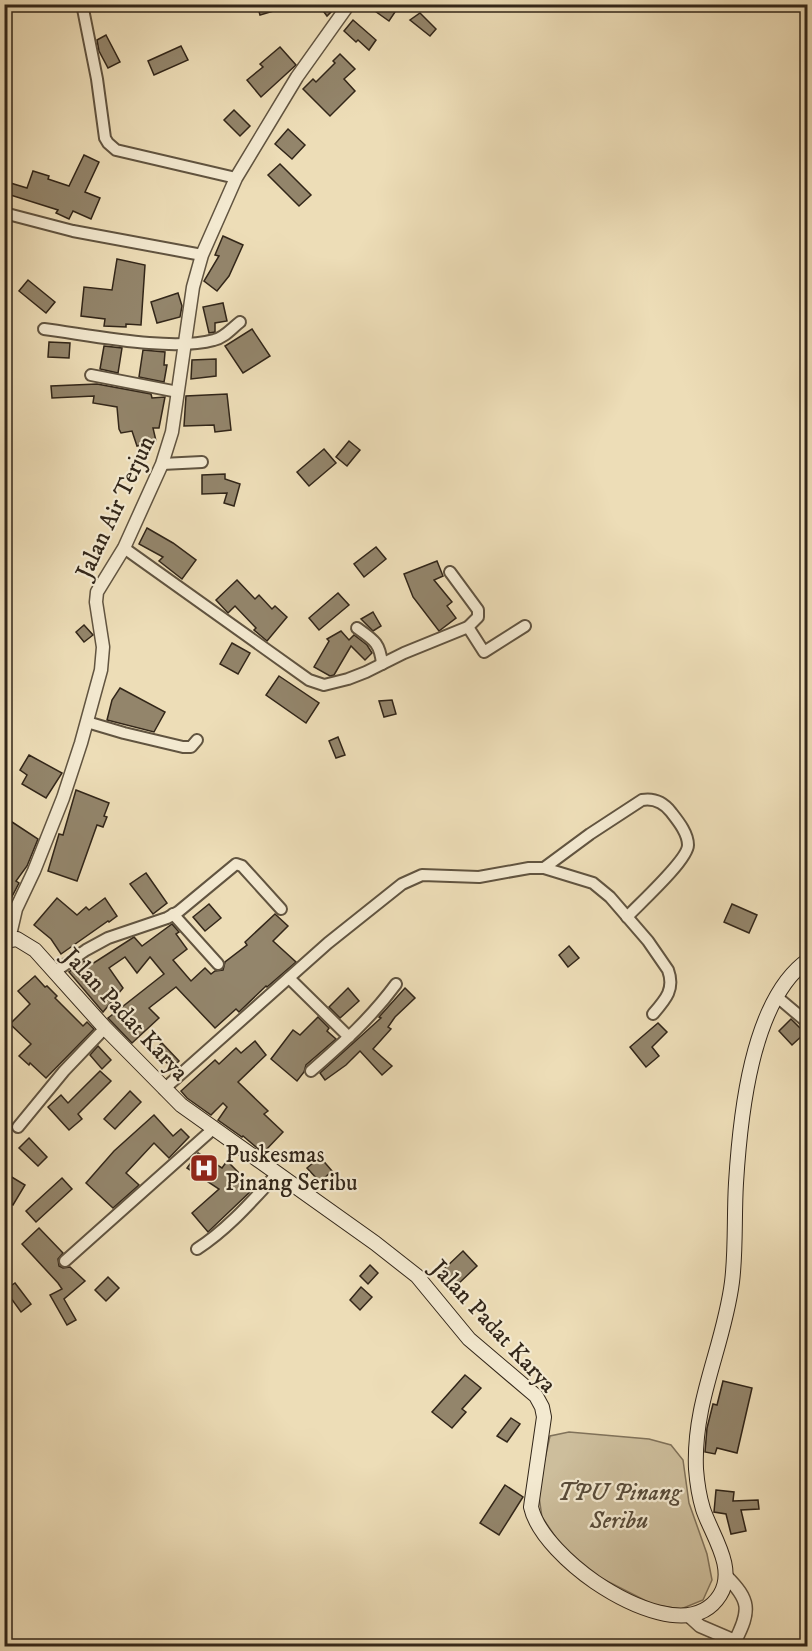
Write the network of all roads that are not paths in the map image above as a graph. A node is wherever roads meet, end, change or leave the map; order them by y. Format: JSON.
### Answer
{"nodes":[{"id":1,"x":82,"y":4,"type":"edge"},
{"id":2,"x":349,"y":4,"type":"edge"},
{"id":3,"x":236,"y":177,"type":"junction"},
{"id":4,"x":4,"y":213,"type":"edge"},
{"id":5,"x":202,"y":255,"type":"junction"},
{"id":6,"x":240,"y":322,"type":"dead end"},
{"id":7,"x":44,"y":329,"type":"dead end"},
{"id":8,"x":185,"y":344,"type":"junction"},
{"id":9,"x":91,"y":375,"type":"dead end"},
{"id":10,"x":178,"y":392,"type":"junction"},
{"id":11,"x":202,"y":462,"type":"dead end"},
{"id":12,"x":162,"y":464,"type":"junction"},
{"id":13,"x":124,"y":548,"type":"junction"},
{"id":14,"x":450,"y":572,"type":"dead end"},
{"id":15,"x":525,"y":626,"type":"dead end"},
{"id":16,"x":468,"y":627,"type":"junction"},
{"id":17,"x":357,"y":628,"type":"dead end"},
{"id":18,"x":382,"y":664,"type":"junction"},
{"id":19,"x":87,"y":722,"type":"junction"},
{"id":20,"x":197,"y":740,"type":"dead end"},
{"id":21,"x":544,"y":868,"type":"junction"},
{"id":22,"x":281,"y":909,"type":"dead end"},
{"id":23,"x":173,"y":914,"type":"junction"},
{"id":24,"x":627,"y":916,"type":"junction"},
{"id":25,"x":6,"y":938,"type":"edge"},
{"id":26,"x":807,"y":960,"type":"edge"},
{"id":27,"x":218,"y":964,"type":"dead end"},
{"id":28,"x":56,"y":971,"type":"junction"},
{"id":29,"x":289,"y":978,"type":"junction"},
{"id":30,"x":396,"y":984,"type":"dead end"},
{"id":31,"x":776,"y":996,"type":"junction"},
{"id":32,"x":653,"y":1014,"type":"dead end"},
{"id":33,"x":807,"y":1023,"type":"edge"},
{"id":34,"x":105,"y":1028,"type":"junction"},
{"id":35,"x":349,"y":1037,"type":"junction"},
{"id":36,"x":311,"y":1071,"type":"dead end"},
{"id":37,"x":164,"y":1089,"type":"junction"},
{"id":38,"x":18,"y":1126,"type":"dead end"},
{"id":39,"x":213,"y":1129,"type":"junction"},
{"id":40,"x":277,"y":1174,"type":"junction"},
{"id":41,"x":197,"y":1249,"type":"dead end"},
{"id":42,"x":66,"y":1261,"type":"dead end"},
{"id":43,"x":726,"y":1576,"type":"junction"},
{"id":44,"x":689,"y":1616,"type":"junction"},
{"id":45,"x":736,"y":1644,"type":"edge"}],
"edges":[{"from":1,"to":3,"type":"street"},
{"from":2,"to":3,"type":"street","name":"Jalan Air Terjun"},
{"from":3,"to":5,"type":"street","name":"Jalan Air Terjun"},
{"from":4,"to":5,"type":"street"},
{"from":5,"to":8,"type":"street","name":"Jalan Air Terjun"},
{"from":6,"to":8,"type":"street"},
{"from":7,"to":8,"type":"street"},
{"from":8,"to":10,"type":"street","name":"Jalan Air Terjun"},
{"from":9,"to":10,"type":"street"},
{"from":10,"to":12,"type":"street","name":"Jalan Air Terjun"},
{"from":11,"to":12,"type":"street"},
{"from":12,"to":13,"type":"street","name":"Jalan Air Terjun"},
{"from":13,"to":18,"type":"street"},
{"from":13,"to":19,"type":"street","name":"Jalan Air Terjun"},
{"from":14,"to":16,"type":"street"},
{"from":15,"to":16,"type":"street"},
{"from":16,"to":18,"type":"street"},
{"from":17,"to":18,"type":"street"},
{"from":19,"to":20,"type":"street"},
{"from":19,"to":25,"type":"street","name":"Jalan Air Terjun"},
{"from":21,"to":24,"type":"street"},
{"from":21,"to":24,"type":"street"},
{"from":21,"to":29,"type":"street"},
{"from":22,"to":23,"type":"street"},
{"from":23,"to":27,"type":"street"},
{"from":23,"to":28,"type":"street"},
{"from":24,"to":32,"type":"street"},
{"from":25,"to":28,"type":"main road","name":"Jalan Padat Karya"},
{"from":26,"to":31,"type":"main road"},
{"from":28,"to":34,"type":"main road","name":"Jalan Padat Karya"},
{"from":29,"to":35,"type":"street"},
{"from":29,"to":37,"type":"street"},
{"from":30,"to":35,"type":"street"},
{"from":31,"to":33,"type":"street"},
{"from":31,"to":43,"type":"main road"},
{"from":34,"to":37,"type":"main road","name":"Jalan Padat Karya"},
{"from":34,"to":38,"type":"street"},
{"from":35,"to":36,"type":"street"},
{"from":37,"to":39,"type":"main road","name":"Jalan Padat Karya"},
{"from":39,"to":40,"type":"main road","name":"Jalan Padat Karya"},
{"from":39,"to":42,"type":"street"},
{"from":40,"to":41,"type":"street"},
{"from":40,"to":44,"type":"main road","name":"Jalan Padat Karya"},
{"from":43,"to":44,"type":"main road"},
{"from":43,"to":45,"type":"street"},
{"from":44,"to":45,"type":"street"}]}
